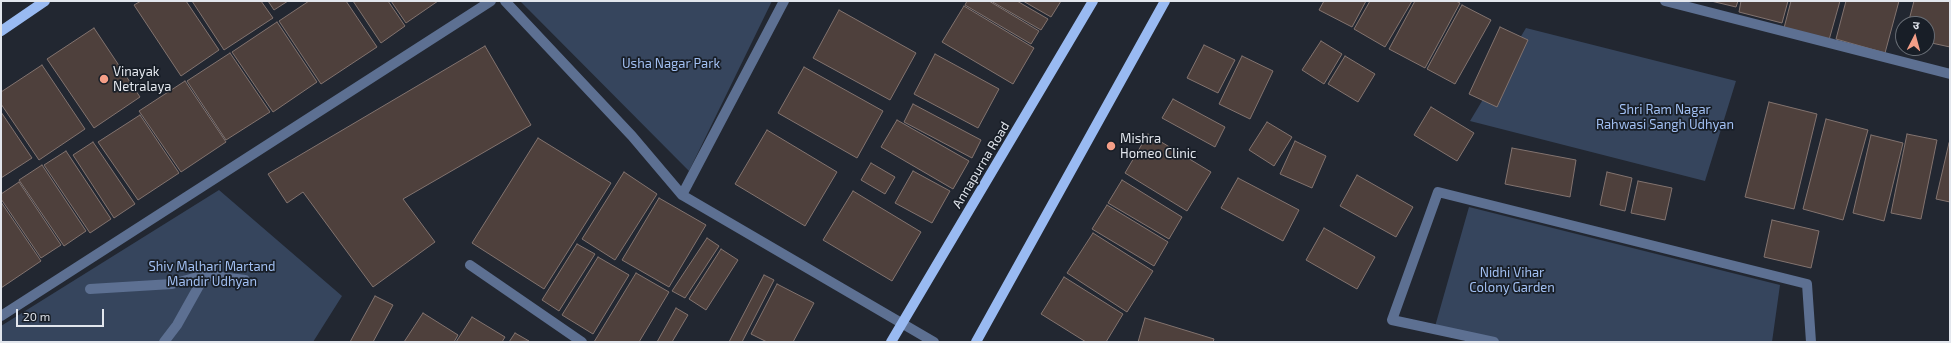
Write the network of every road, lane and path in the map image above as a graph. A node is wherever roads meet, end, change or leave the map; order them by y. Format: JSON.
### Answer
{"nodes":[{"id":1,"x":45,"y":1,"type":"edge"},
{"id":2,"x":491,"y":1,"type":"edge"},
{"id":3,"x":505,"y":1,"type":"edge"},
{"id":4,"x":784,"y":1,"type":"edge"},
{"id":5,"x":1093,"y":1,"type":"edge"},
{"id":6,"x":1165,"y":1,"type":"edge"},
{"id":7,"x":1665,"y":1,"type":"edge"},
{"id":8,"x":1,"y":31,"type":"edge"},
{"id":9,"x":1950,"y":74,"type":"edge"},
{"id":10,"x":682,"y":195,"type":"junction"},
{"id":11,"x":470,"y":266,"type":"dead end"},
{"id":12,"x":205,"y":275,"type":"junction"},
{"id":13,"x":245,"y":280,"type":"dead end"},
{"id":14,"x":90,"y":289,"type":"dead end"},
{"id":15,"x":1,"y":316,"type":"edge"},
{"id":16,"x":903,"y":324,"type":"junction"},
{"id":17,"x":164,"y":342,"type":"edge"},
{"id":18,"x":582,"y":342,"type":"edge"},
{"id":19,"x":891,"y":342,"type":"edge"},
{"id":20,"x":934,"y":342,"type":"edge"},
{"id":21,"x":976,"y":342,"type":"edge"},
{"id":22,"x":1494,"y":342,"type":"edge"},
{"id":23,"x":1811,"y":342,"type":"edge"}],
"edges":[{"from":1,"to":8,"type":"main road"},
{"from":2,"to":15,"type":"street"},
{"from":3,"to":10,"type":"street"},
{"from":4,"to":10,"type":"street"},
{"from":5,"to":16,"type":"main road","name":"Annapurna Road"},
{"from":6,"to":21,"type":"main road"},
{"from":7,"to":9,"type":"street"},
{"from":10,"to":16,"type":"street"},
{"from":11,"to":18,"type":"street"},
{"from":12,"to":13,"type":"street"},
{"from":12,"to":14,"type":"street"},
{"from":12,"to":17,"type":"street"},
{"from":16,"to":19,"type":"main road","name":"Annapurna Road"},
{"from":16,"to":20,"type":"street"},
{"from":22,"to":23,"type":"street"}]}
